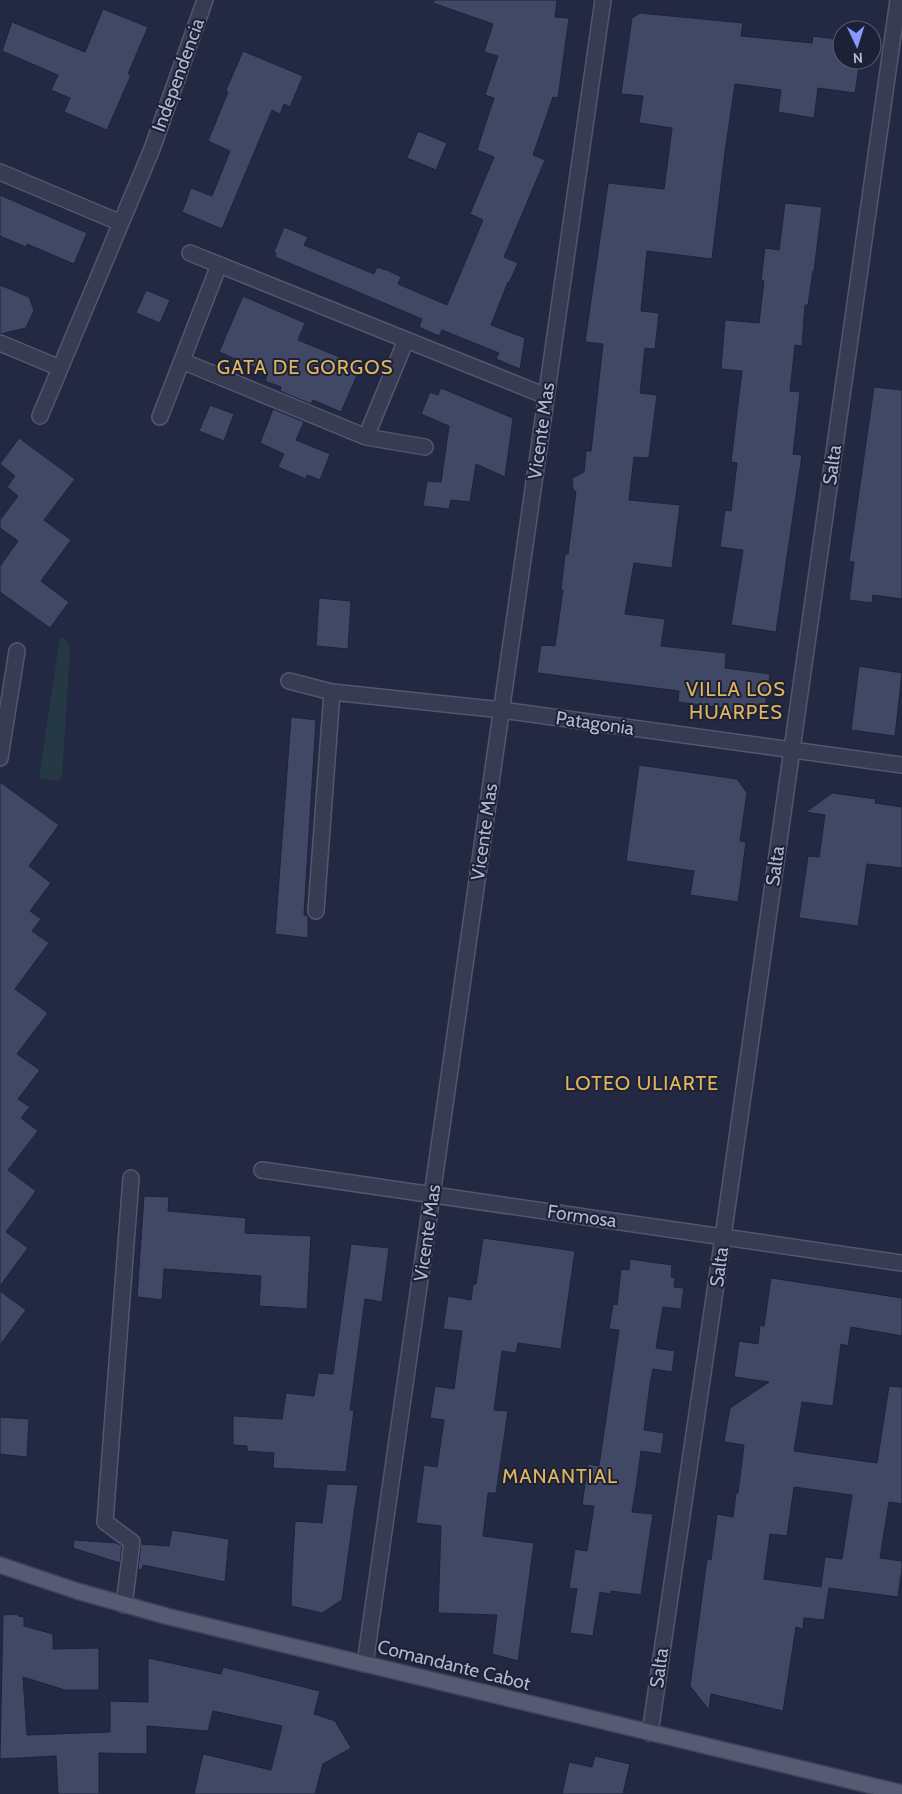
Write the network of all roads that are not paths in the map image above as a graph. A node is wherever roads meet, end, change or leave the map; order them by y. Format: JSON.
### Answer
{"nodes":[{"id":1,"x":205,"y":0,"type":"edge"},
{"id":2,"x":603,"y":0,"type":"edge"},
{"id":3,"x":898,"y":0,"type":"edge"},
{"id":4,"x":0,"y":172,"type":"edge"},
{"id":5,"x":121,"y":223,"type":"junction"},
{"id":6,"x":190,"y":253,"type":"dead end"},
{"id":7,"x":219,"y":265,"type":"junction"},
{"id":8,"x":406,"y":340,"type":"junction"},
{"id":9,"x":0,"y":343,"type":"edge"},
{"id":10,"x":182,"y":361,"type":"junction"},
{"id":11,"x":60,"y":368,"type":"junction"},
{"id":12,"x":546,"y":396,"type":"junction"},
{"id":13,"x":40,"y":416,"type":"dead end"},
{"id":14,"x":160,"y":417,"type":"dead end"},
{"id":15,"x":366,"y":437,"type":"junction"},
{"id":16,"x":425,"y":447,"type":"dead end"},
{"id":17,"x":17,"y":651,"type":"dead end"},
{"id":18,"x":289,"y":681,"type":"dead end"},
{"id":19,"x":332,"y":692,"type":"junction"},
{"id":20,"x":502,"y":710,"type":"junction"},
{"id":21,"x":792,"y":750,"type":"junction"},
{"id":22,"x":0,"y":758,"type":"edge"},
{"id":23,"x":902,"y":766,"type":"edge"},
{"id":24,"x":316,"y":911,"type":"dead end"},
{"id":25,"x":262,"y":1170,"type":"dead end"},
{"id":26,"x":131,"y":1178,"type":"dead end"},
{"id":27,"x":432,"y":1194,"type":"junction"},
{"id":28,"x":723,"y":1237,"type":"junction"},
{"id":29,"x":902,"y":1263,"type":"edge"},
{"id":30,"x":0,"y":1565,"type":"edge"},
{"id":31,"x":124,"y":1605,"type":"junction"},
{"id":32,"x":366,"y":1664,"type":"junction"},
{"id":33,"x":650,"y":1732,"type":"junction"},
{"id":34,"x":902,"y":1793,"type":"edge"}],
"edges":[{"from":1,"to":5,"type":"street","name":"Independencia"},
{"from":2,"to":12,"type":"street","name":"Vicente Mas"},
{"from":3,"to":21,"type":"street","name":"Salta"},
{"from":4,"to":5,"type":"street"},
{"from":5,"to":11,"type":"street","name":"Independencia"},
{"from":6,"to":7,"type":"street"},
{"from":7,"to":8,"type":"street"},
{"from":7,"to":10,"type":"street"},
{"from":8,"to":12,"type":"street"},
{"from":8,"to":15,"type":"street"},
{"from":9,"to":11,"type":"street"},
{"from":10,"to":14,"type":"street"},
{"from":10,"to":15,"type":"street"},
{"from":11,"to":13,"type":"street","name":"Independencia"},
{"from":12,"to":20,"type":"street","name":"Vicente Mas"},
{"from":15,"to":16,"type":"street"},
{"from":17,"to":22,"type":"street"},
{"from":18,"to":19,"type":"street","name":"Patagonia"},
{"from":19,"to":20,"type":"street","name":"Patagonia"},
{"from":19,"to":24,"type":"street"},
{"from":20,"to":21,"type":"street","name":"Patagonia"},
{"from":20,"to":27,"type":"street","name":"Vicente Mas"},
{"from":21,"to":23,"type":"street","name":"Patagonia"},
{"from":21,"to":28,"type":"street","name":"Salta"},
{"from":25,"to":27,"type":"street","name":"Formosa"},
{"from":26,"to":31,"type":"street"},
{"from":27,"to":28,"type":"street","name":"Formosa"},
{"from":27,"to":32,"type":"street","name":"Vicente Mas"},
{"from":28,"to":29,"type":"street","name":"Formosa"},
{"from":28,"to":33,"type":"street","name":"Salta"},
{"from":30,"to":31,"type":"main road","name":"Comandante Cabot"},
{"from":31,"to":32,"type":"main road","name":"Comandante Cabot"},
{"from":32,"to":33,"type":"main road","name":"Comandante Cabot"},
{"from":33,"to":34,"type":"main road","name":"Comandante Cabot"}]}
